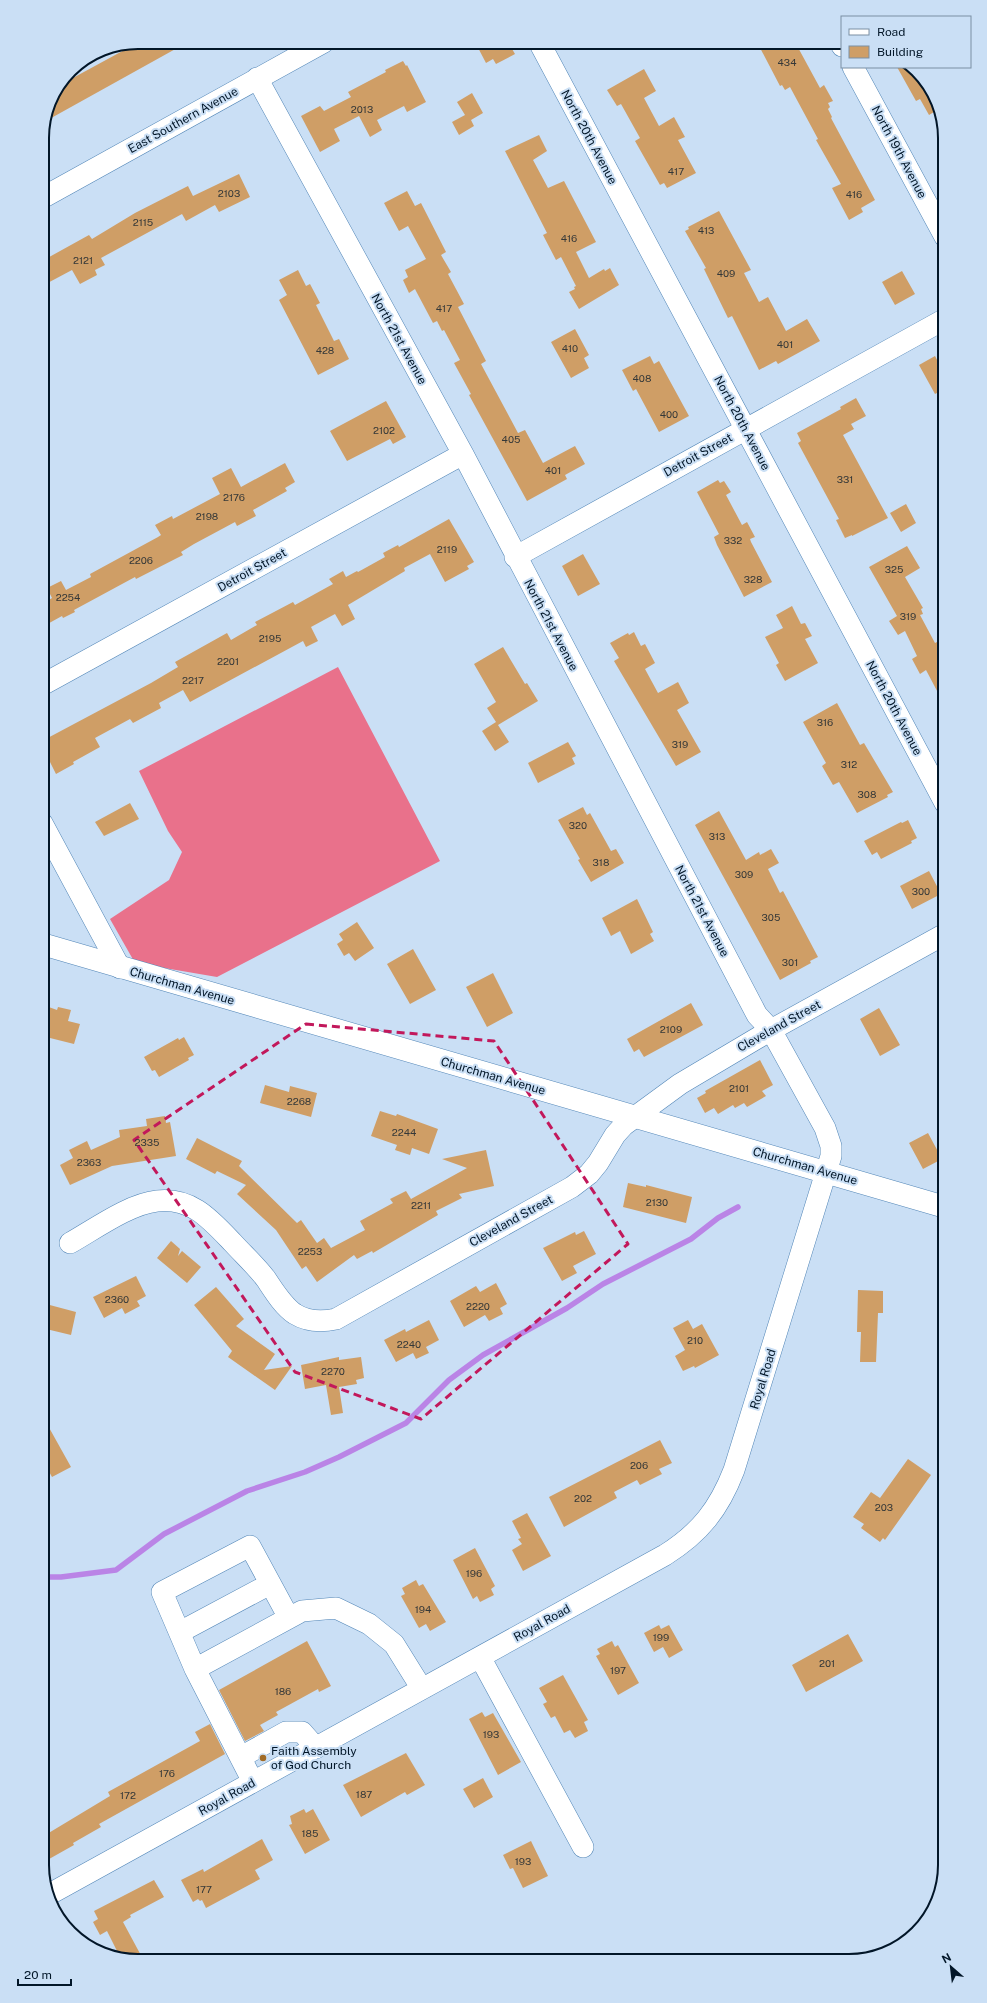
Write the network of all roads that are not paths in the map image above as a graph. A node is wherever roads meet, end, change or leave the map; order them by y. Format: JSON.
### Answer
{"nodes":[{"id":1,"x":311,"y":49,"type":"edge"},
{"id":2,"x":543,"y":49,"type":"edge"},
{"id":3,"x":855,"y":68,"type":"edge"},
{"id":4,"x":257,"y":78,"type":"junction"},
{"id":5,"x":49,"y":194,"type":"edge"},
{"id":6,"x":938,"y":224,"type":"edge"},
{"id":7,"x":938,"y":323,"type":"edge"},
{"id":8,"x":745,"y":429,"type":"junction"},
{"id":9,"x":463,"y":454,"type":"junction"},
{"id":10,"x":515,"y":556,"type":"junction"},
{"id":11,"x":49,"y":681,"type":"edge"},
{"id":12,"x":938,"y":790,"type":"edge"},
{"id":13,"x":49,"y":837,"type":"edge"},
{"id":14,"x":938,"y":938,"type":"edge"},
{"id":15,"x":49,"y":946,"type":"edge"},
{"id":16,"x":120,"y":968,"type":"junction"},
{"id":17,"x":771,"y":1030,"type":"junction"},
{"id":18,"x":634,"y":1117,"type":"junction"},
{"id":19,"x":827,"y":1173,"type":"junction"},
{"id":20,"x":938,"y":1205,"type":"edge"},
{"id":21,"x":70,"y":1243,"type":"dead end"},
{"id":22,"x":270,"y":1584,"type":"junction"},
{"id":23,"x":289,"y":1618,"type":"junction"},
{"id":24,"x":180,"y":1632,"type":"junction"},
{"id":25,"x":480,"y":1657,"type":"junction"},
{"id":26,"x":195,"y":1669,"type":"junction"},
{"id":27,"x":422,"y":1689,"type":"junction"},
{"id":28,"x":316,"y":1748,"type":"junction"},
{"id":29,"x":241,"y":1757,"type":"junction"},
{"id":30,"x":252,"y":1782,"type":"junction"},
{"id":31,"x":583,"y":1847,"type":"dead end"},
{"id":32,"x":53,"y":1892,"type":"edge"}],
"edges":[{"from":1,"to":4,"type":"street","name":"East Southern Avenue"},
{"from":2,"to":8,"type":"street","name":"North 20th Avenue"},
{"from":3,"to":6,"type":"street","name":"North 19th Avenue"},
{"from":4,"to":5,"type":"street","name":"East Southern Avenue"},
{"from":4,"to":9,"type":"street","name":"North 21st Avenue"},
{"from":7,"to":8,"type":"street","name":"Detroit Street"},
{"from":8,"to":10,"type":"street","name":"Detroit Street"},
{"from":8,"to":12,"type":"street","name":"North 20th Avenue"},
{"from":9,"to":10,"type":"street","name":"North 21st Avenue"},
{"from":9,"to":11,"type":"street","name":"Detroit Street"},
{"from":10,"to":17,"type":"street","name":"North 21st Avenue"},
{"from":13,"to":16,"type":"street"},
{"from":14,"to":17,"type":"street","name":"Cleveland Street"},
{"from":15,"to":16,"type":"main road","name":"Churchman Avenue"},
{"from":16,"to":18,"type":"main road","name":"Churchman Avenue"},
{"from":17,"to":18,"type":"street","name":"Cleveland Street"},
{"from":17,"to":19,"type":"street","name":"North 21st Avenue"},
{"from":18,"to":19,"type":"main road","name":"Churchman Avenue"},
{"from":18,"to":21,"type":"street","name":"Cleveland Street"},
{"from":19,"to":20,"type":"main road","name":"Churchman Avenue"},
{"from":19,"to":25,"type":"street","name":"Royal Road"},
{"from":22,"to":23,"type":"street"},
{"from":22,"to":24,"type":"street"},
{"from":22,"to":24,"type":"street"},
{"from":23,"to":26,"type":"street"},
{"from":23,"to":27,"type":"street"},
{"from":24,"to":26,"type":"street"},
{"from":25,"to":27,"type":"street","name":"Royal Road"},
{"from":25,"to":31,"type":"street"},
{"from":26,"to":29,"type":"street"},
{"from":27,"to":28,"type":"street","name":"Royal Road"},
{"from":28,"to":29,"type":"street"},
{"from":28,"to":30,"type":"street","name":"Royal Road"},
{"from":29,"to":30,"type":"street"},
{"from":30,"to":32,"type":"street","name":"Royal Road"}]}
